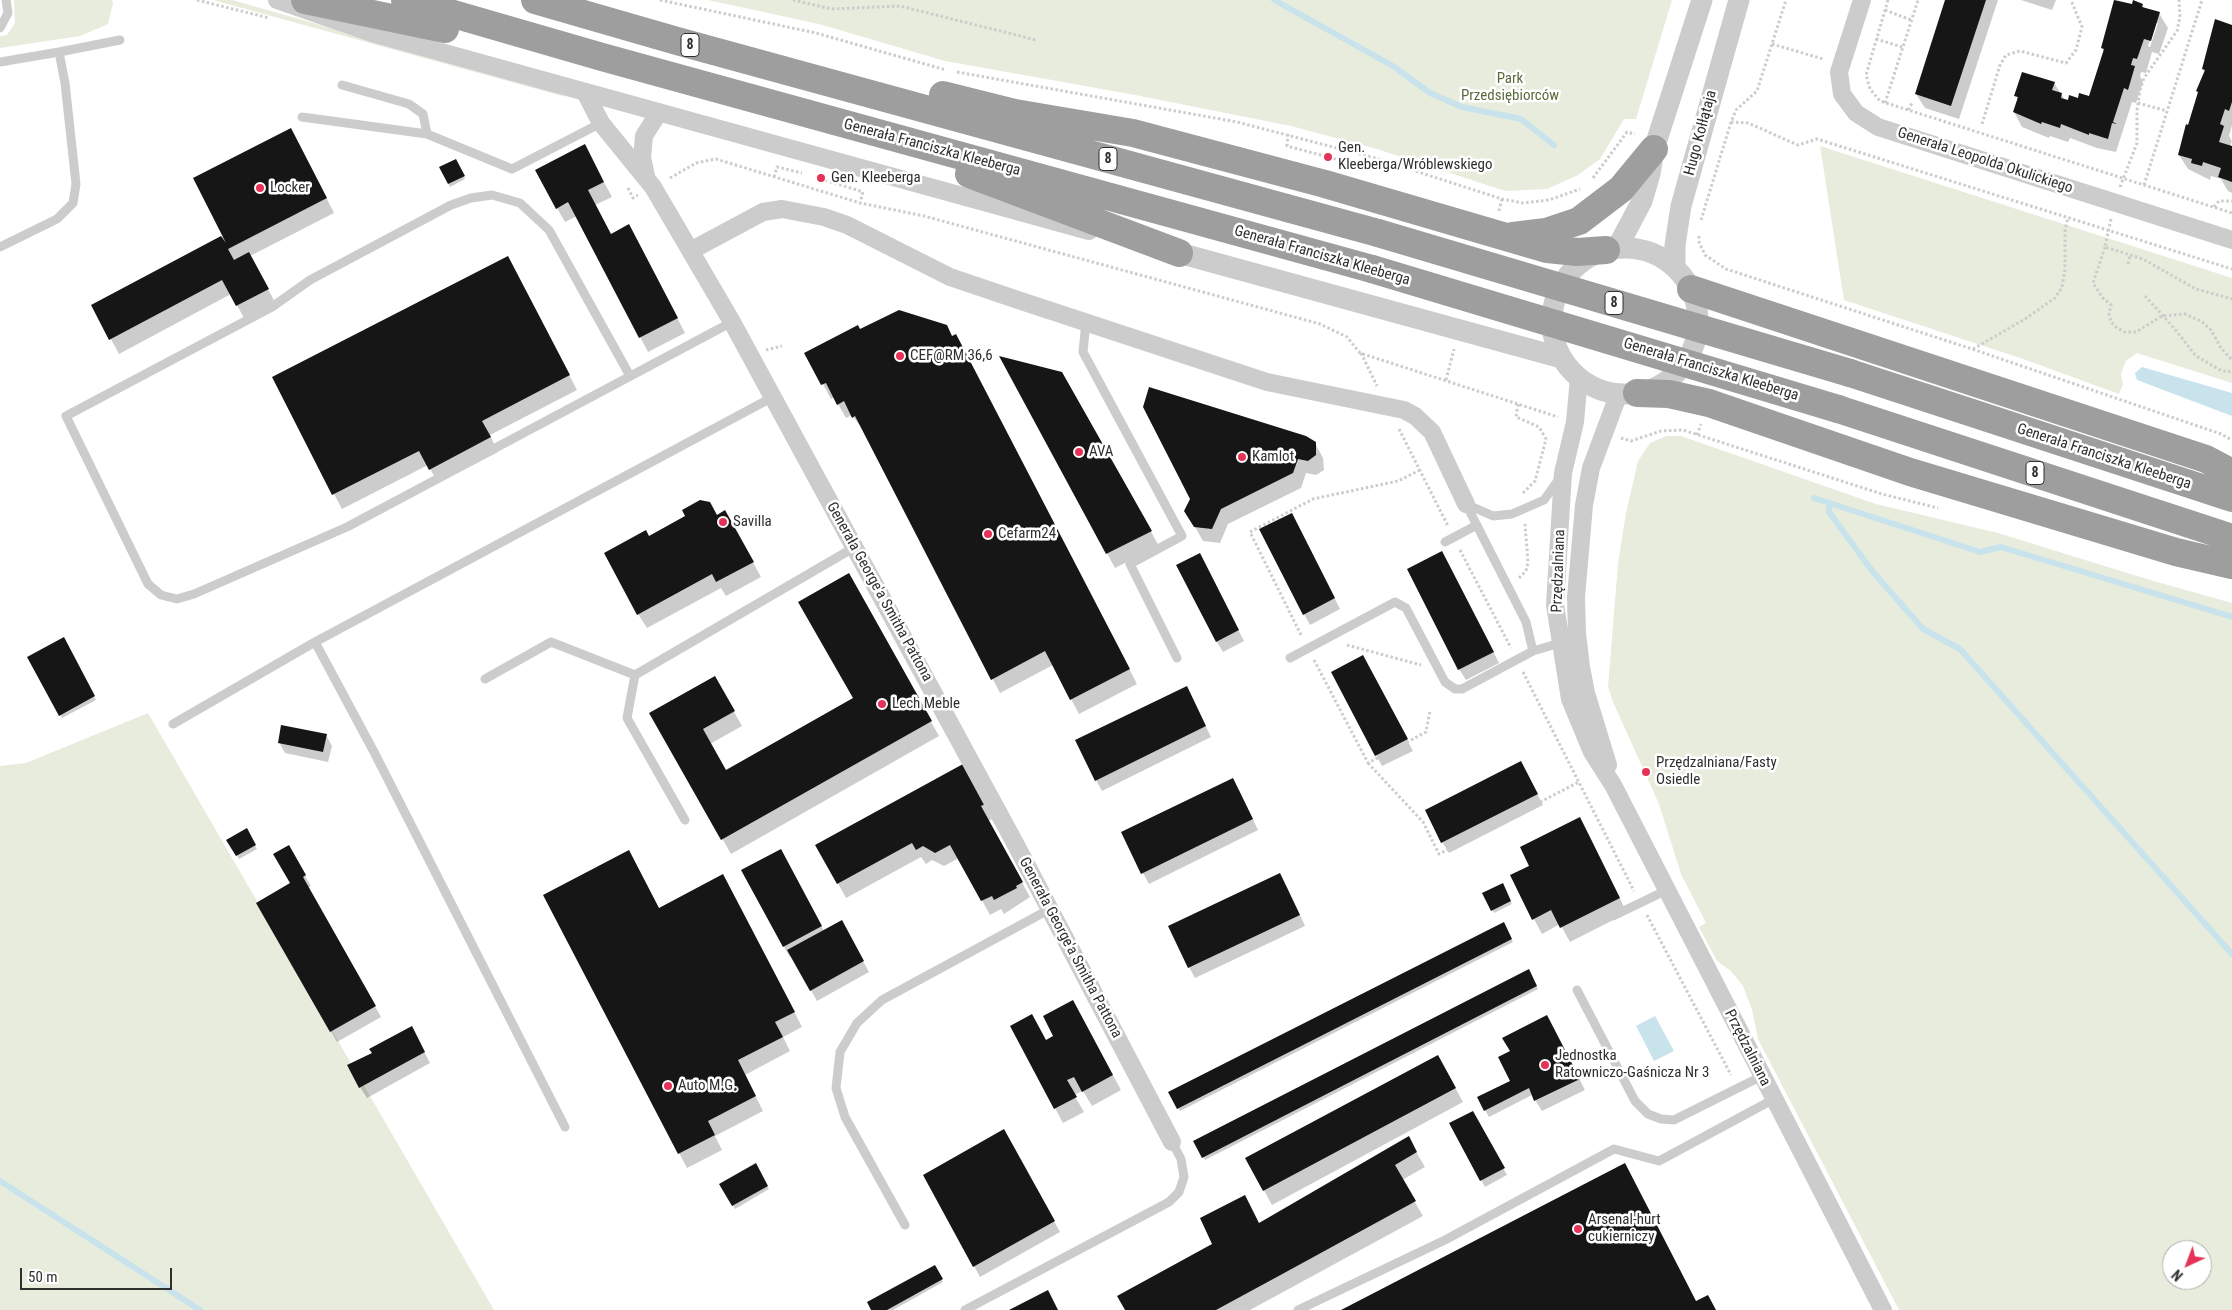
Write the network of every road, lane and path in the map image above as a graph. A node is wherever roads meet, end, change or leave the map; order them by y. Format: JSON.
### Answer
{"nodes":[{"id":1,"x":6,"y":0,"type":"edge"},
{"id":2,"x":197,"y":0,"type":"edge"},
{"id":3,"x":277,"y":0,"type":"edge"},
{"id":4,"x":305,"y":0,"type":"edge"},
{"id":5,"x":405,"y":0,"type":"edge"},
{"id":6,"x":660,"y":0,"type":"edge"},
{"id":7,"x":793,"y":0,"type":"edge"},
{"id":8,"x":1702,"y":0,"type":"edge"},
{"id":9,"x":1739,"y":0,"type":"edge"},
{"id":10,"x":1786,"y":0,"type":"edge"},
{"id":11,"x":1862,"y":0,"type":"edge"},
{"id":12,"x":1888,"y":0,"type":"edge"},
{"id":13,"x":1918,"y":0,"type":"edge"},
{"id":14,"x":2071,"y":0,"type":"edge"},
{"id":15,"x":2179,"y":0,"type":"edge"},
{"id":16,"x":2202,"y":0,"type":"edge"},
{"id":17,"x":538,"y":1,"type":"edge"},
{"id":18,"x":1885,"y":10,"type":"junction"},
{"id":19,"x":278,"y":20,"type":"dead end"},
{"id":20,"x":1911,"y":20,"type":"junction"},
{"id":21,"x":0,"y":28,"type":"edge"},
{"id":22,"x":1876,"y":39,"type":"junction"},
{"id":23,"x":120,"y":40,"type":"dead end"},
{"id":24,"x":1036,"y":40,"type":"dead end"},
{"id":25,"x":1772,"y":44,"type":"junction"},
{"id":26,"x":1902,"y":47,"type":"junction"},
{"id":27,"x":59,"y":52,"type":"junction"},
{"id":28,"x":602,"y":57,"type":"junction"},
{"id":29,"x":0,"y":62,"type":"edge"},
{"id":30,"x":1841,"y":65,"type":"junction"},
{"id":31,"x":1866,"y":75,"type":"junction"},
{"id":32,"x":342,"y":85,"type":"dead end"},
{"id":33,"x":838,"y":85,"type":"junction"},
{"id":34,"x":586,"y":92,"type":"junction"},
{"id":35,"x":1885,"y":103,"type":"junction"},
{"id":36,"x":1912,"y":103,"type":"dead end"},
{"id":37,"x":2138,"y":103,"type":"junction"},
{"id":38,"x":1908,"y":110,"type":"junction"},
{"id":39,"x":2167,"y":111,"type":"junction"},
{"id":40,"x":659,"y":112,"type":"junction"},
{"id":41,"x":302,"y":117,"type":"dead end"},
{"id":42,"x":1731,"y":122,"type":"junction"},
{"id":43,"x":601,"y":123,"type":"junction"},
{"id":44,"x":842,"y":123,"type":"junction"},
{"id":45,"x":1982,"y":124,"type":"dead end"},
{"id":46,"x":427,"y":134,"type":"junction"},
{"id":47,"x":1288,"y":134,"type":"junction"},
{"id":48,"x":1645,"y":142,"type":"junction"},
{"id":49,"x":1375,"y":158,"type":"junction"},
{"id":50,"x":803,"y":174,"type":"dead end"},
{"id":51,"x":774,"y":177,"type":"junction"},
{"id":52,"x":821,"y":178,"type":"dead end"},
{"id":53,"x":2122,"y":178,"type":"junction"},
{"id":54,"x":624,"y":181,"type":"dead end"},
{"id":55,"x":650,"y":183,"type":"junction"},
{"id":56,"x":2144,"y":185,"type":"junction"},
{"id":57,"x":2232,"y":201,"type":"edge"},
{"id":58,"x":860,"y":202,"type":"junction"},
{"id":59,"x":2115,"y":203,"type":"junction"},
{"id":60,"x":2214,"y":207,"type":"junction"},
{"id":61,"x":2232,"y":213,"type":"edge"},
{"id":62,"x":2068,"y":217,"type":"junction"},
{"id":63,"x":2108,"y":230,"type":"junction"},
{"id":64,"x":1506,"y":236,"type":"junction"},
{"id":65,"x":2232,"y":240,"type":"edge"},
{"id":66,"x":2105,"y":246,"type":"junction"},
{"id":67,"x":0,"y":247,"type":"edge"},
{"id":68,"x":1612,"y":249,"type":"junction"},
{"id":69,"x":692,"y":250,"type":"junction"},
{"id":70,"x":1179,"y":253,"type":"junction"},
{"id":71,"x":2130,"y":255,"type":"junction"},
{"id":72,"x":2128,"y":264,"type":"dead end"},
{"id":73,"x":1675,"y":267,"type":"junction"},
{"id":74,"x":2232,"y":270,"type":"edge"},
{"id":75,"x":1691,"y":289,"type":"junction"},
{"id":76,"x":2144,"y":296,"type":"dead end"},
{"id":77,"x":2232,"y":299,"type":"edge"},
{"id":78,"x":2162,"y":316,"type":"junction"},
{"id":79,"x":732,"y":322,"type":"junction"},
{"id":80,"x":1086,"y":322,"type":"junction"},
{"id":81,"x":782,"y":346,"type":"dead end"},
{"id":82,"x":772,"y":348,"type":"dead end"},
{"id":83,"x":1972,"y":349,"type":"junction"},
{"id":84,"x":1360,"y":353,"type":"junction"},
{"id":85,"x":1562,"y":358,"type":"junction"},
{"id":86,"x":2232,"y":360,"type":"edge"},
{"id":87,"x":2232,"y":372,"type":"edge"},
{"id":88,"x":630,"y":376,"type":"junction"},
{"id":89,"x":1579,"y":378,"type":"junction"},
{"id":90,"x":1628,"y":393,"type":"junction"},
{"id":91,"x":772,"y":397,"type":"junction"},
{"id":92,"x":1387,"y":405,"type":"junction"},
{"id":93,"x":1575,"y":422,"type":"junction"},
{"id":94,"x":1605,"y":431,"type":"junction"},
{"id":95,"x":2232,"y":440,"type":"edge"},
{"id":96,"x":1420,"y":470,"type":"junction"},
{"id":97,"x":2232,"y":472,"type":"edge"},
{"id":98,"x":1564,"y":473,"type":"junction"},
{"id":99,"x":2232,"y":498,"type":"edge"},
{"id":100,"x":1466,"y":504,"type":"junction"},
{"id":101,"x":1945,"y":509,"type":"dead end"},
{"id":102,"x":1476,"y":525,"type":"junction"},
{"id":103,"x":1454,"y":538,"type":"junction"},
{"id":104,"x":2232,"y":538,"type":"edge"},
{"id":105,"x":1445,"y":542,"type":"dead end"},
{"id":106,"x":855,"y":547,"type":"junction"},
{"id":107,"x":2232,"y":566,"type":"edge"},
{"id":108,"x":315,"y":642,"type":"junction"},
{"id":109,"x":1560,"y":643,"type":"junction"},
{"id":110,"x":1346,"y":644,"type":"dead end"},
{"id":111,"x":1308,"y":648,"type":"junction"},
{"id":112,"x":1533,"y":652,"type":"junction"},
{"id":113,"x":1177,"y":658,"type":"dead end"},
{"id":114,"x":1290,"y":658,"type":"dead end"},
{"id":115,"x":1516,"y":659,"type":"junction"},
{"id":116,"x":1428,"y":667,"type":"dead end"},
{"id":117,"x":635,"y":675,"type":"junction"},
{"id":118,"x":485,"y":679,"type":"dead end"},
{"id":119,"x":1430,"y":711,"type":"dead end"},
{"id":120,"x":173,"y":724,"type":"dead end"},
{"id":121,"x":1368,"y":763,"type":"junction"},
{"id":122,"x":1579,"y":782,"type":"junction"},
{"id":123,"x":1613,"y":785,"type":"junction"},
{"id":124,"x":685,"y":820,"type":"dead end"},
{"id":125,"x":1667,"y":890,"type":"junction"},
{"id":126,"x":1640,"y":903,"type":"junction"},
{"id":127,"x":1050,"y":909,"type":"junction"},
{"id":128,"x":1613,"y":916,"type":"dead end"},
{"id":129,"x":1577,"y":990,"type":"dead end"},
{"id":130,"x":1762,"y":1076,"type":"junction"},
{"id":131,"x":1738,"y":1088,"type":"junction"},
{"id":132,"x":1774,"y":1099,"type":"junction"},
{"id":133,"x":565,"y":1127,"type":"dead end"},
{"id":134,"x":1172,"y":1142,"type":"joint"},
{"id":135,"x":906,"y":1225,"type":"dead end"},
{"id":136,"x":965,"y":1310,"type":"edge"},
{"id":137,"x":1298,"y":1310,"type":"edge"},
{"id":138,"x":1882,"y":1310,"type":"edge"}],
"edges":[{"from":1,"to":21,"type":"lane"},
{"from":2,"to":19,"type":"path"},
{"from":3,"to":34,"type":"street"},
{"from":4,"to":28,"type":"highway"},
{"from":5,"to":28,"type":"highway","name":"Generała Franciszka Kleeberga","number":"8"},
{"from":6,"to":47,"type":"path"},
{"from":7,"to":24,"type":"path"},
{"from":8,"to":48,"type":"street"},
{"from":9,"to":73,"type":"street","name":"Hugo Kołłątaja"},
{"from":10,"to":25,"type":"path"},
{"from":11,"to":30,"type":"street","name":"Generała Leopolda Okulickiego"},
{"from":12,"to":18,"type":"path"},
{"from":13,"to":20,"type":"path"},
{"from":14,"to":45,"type":"path"},
{"from":15,"to":37,"type":"path"},
{"from":16,"to":39,"type":"path"},
{"from":17,"to":33,"type":"highway","name":"Generała Franciszka Kleeberga","number":"8"},
{"from":18,"to":20,"type":"path"},
{"from":18,"to":22,"type":"path"},
{"from":20,"to":26,"type":"path"},
{"from":22,"to":26,"type":"path"},
{"from":22,"to":31,"type":"path"},
{"from":23,"to":27,"type":"lane"},
{"from":25,"to":30,"type":"path"},
{"from":25,"to":42,"type":"path"},
{"from":26,"to":35,"type":"path"},
{"from":27,"to":29,"type":"lane"},
{"from":27,"to":67,"type":"lane"},
{"from":28,"to":44,"type":"highway","name":"Generała Franciszka Kleeberga","number":"8"},
{"from":30,"to":31,"type":"path"},
{"from":30,"to":59,"type":"street","name":"Generała Leopolda Okulickiego"},
{"from":31,"to":35,"type":"path"},
{"from":32,"to":46,"type":"lane"},
{"from":33,"to":64,"type":"highway"},
{"from":33,"to":99,"type":"highway","name":"Generała Franciszka Kleeberga","number":"8","bridge":true},
{"from":34,"to":40,"type":"street"},
{"from":34,"to":43,"type":"street","name":"Generała George'a Smitha Pattona"},
{"from":35,"to":38,"type":"path"},
{"from":36,"to":38,"type":"path"},
{"from":37,"to":39,"type":"path"},
{"from":37,"to":53,"type":"path"},
{"from":38,"to":53,"type":"path"},
{"from":39,"to":56,"type":"path"},
{"from":40,"to":55,"type":"street","name":"Generała George'a Smitha Pattona"},
{"from":40,"to":70,"type":"street"},
{"from":41,"to":46,"type":"lane"},
{"from":42,"to":62,"type":"path"},
{"from":42,"to":83,"type":"path"},
{"from":43,"to":46,"type":"lane"},
{"from":43,"to":55,"type":"street","name":"Generała George'a Smitha Pattona"},
{"from":44,"to":70,"type":"highway"},
{"from":44,"to":104,"type":"highway","name":"Generała Franciszka Kleeberga","number":"8","bridge":true},
{"from":47,"to":49,"type":"path"},
{"from":47,"to":49,"type":"path"},
{"from":48,"to":49,"type":"path"},
{"from":48,"to":64,"type":"highway"},
{"from":48,"to":68,"type":"street"},
{"from":50,"to":51,"type":"path"},
{"from":51,"to":55,"type":"path"},
{"from":51,"to":58,"type":"path"},
{"from":52,"to":58,"type":"path"},
{"from":53,"to":56,"type":"path"},
{"from":53,"to":59,"type":"path"},
{"from":54,"to":55,"type":"path"},
{"from":55,"to":69,"type":"street","name":"Generała George'a Smitha Pattona"},
{"from":56,"to":60,"type":"path"},
{"from":57,"to":60,"type":"path"},
{"from":58,"to":84,"type":"path"},
{"from":59,"to":63,"type":"path"},
{"from":59,"to":65,"type":"street","name":"Generała Leopolda Okulickiego"},
{"from":60,"to":61,"type":"path"},
{"from":62,"to":63,"type":"path"},
{"from":62,"to":83,"type":"path"},
{"from":63,"to":66,"type":"path"},
{"from":63,"to":74,"type":"path"},
{"from":64,"to":68,"type":"highway"},
{"from":66,"to":71,"type":"path"},
{"from":66,"to":78,"type":"path"},
{"from":68,"to":73,"type":"street"},
{"from":68,"to":85,"type":"street"},
{"from":69,"to":79,"type":"street","name":"Generała George'a Smitha Pattona"},
{"from":69,"to":80,"type":"street"},
{"from":70,"to":85,"type":"street"},
{"from":71,"to":72,"type":"path"},
{"from":71,"to":77,"type":"path"},
{"from":73,"to":75,"type":"street"},
{"from":75,"to":90,"type":"street"},
{"from":75,"to":97,"type":"highway"},
{"from":76,"to":78,"type":"path"},
{"from":78,"to":86,"type":"path"},
{"from":78,"to":87,"type":"path"},
{"from":79,"to":88,"type":"lane"},
{"from":79,"to":91,"type":"street","name":"Generała George'a Smitha Pattona"},
{"from":80,"to":92,"type":"street"},
{"from":80,"to":113,"type":"lane"},
{"from":81,"to":82,"type":"path"},
{"from":83,"to":95,"type":"path"},
{"from":84,"to":92,"type":"path"},
{"from":84,"to":93,"type":"path"},
{"from":85,"to":89,"type":"street"},
{"from":88,"to":88,"type":"lane"},
{"from":89,"to":90,"type":"street"},
{"from":89,"to":93,"type":"street","name":"Przędzalniana"},
{"from":90,"to":94,"type":"street","name":"Przędzalniana"},
{"from":90,"to":107,"type":"highway"},
{"from":91,"to":106,"type":"street","name":"Generała George'a Smitha Pattona"},
{"from":91,"to":108,"type":"lane"},
{"from":92,"to":96,"type":"path"},
{"from":92,"to":100,"type":"street"},
{"from":93,"to":98,"type":"street","name":"Przędzalniana"},
{"from":94,"to":101,"type":"path"},
{"from":94,"to":123,"type":"street","name":"Przędzalniana"},
{"from":96,"to":103,"type":"path"},
{"from":96,"to":111,"type":"path"},
{"from":98,"to":100,"type":"lane"},
{"from":98,"to":109,"type":"street","name":"Przędzalniana"},
{"from":100,"to":102,"type":"lane"},
{"from":102,"to":103,"type":"lane"},
{"from":102,"to":112,"type":"lane"},
{"from":103,"to":105,"type":"lane"},
{"from":103,"to":115,"type":"path"},
{"from":106,"to":117,"type":"lane"},
{"from":106,"to":127,"type":"street","name":"Generała George'a Smitha Pattona"},
{"from":108,"to":120,"type":"lane"},
{"from":108,"to":133,"type":"lane"},
{"from":109,"to":112,"type":"lane"},
{"from":109,"to":123,"type":"street","name":"Przędzalniana"},
{"from":110,"to":116,"type":"path"},
{"from":111,"to":114,"type":"lane"},
{"from":111,"to":115,"type":"lane"},
{"from":111,"to":121,"type":"path"},
{"from":112,"to":115,"type":"lane"},
{"from":115,"to":122,"type":"path"},
{"from":117,"to":118,"type":"lane"},
{"from":117,"to":124,"type":"lane"},
{"from":119,"to":121,"type":"path"},
{"from":121,"to":122,"type":"path"},
{"from":122,"to":126,"type":"path"},
{"from":123,"to":125,"type":"street","name":"Przędzalniana"},
{"from":125,"to":126,"type":"lane"},
{"from":125,"to":130,"type":"street","name":"Przędzalniana"},
{"from":126,"to":128,"type":"lane"},
{"from":126,"to":131,"type":"path"},
{"from":127,"to":134,"type":"street","name":"Generała George'a Smitha Pattona"},
{"from":127,"to":135,"type":"lane"},
{"from":129,"to":131,"type":"lane"},
{"from":130,"to":131,"type":"lane"},
{"from":130,"to":132,"type":"street","name":"Przędzalniana"},
{"from":132,"to":137,"type":"lane"},
{"from":132,"to":138,"type":"street","name":"Przędzalniana"},
{"from":134,"to":136,"type":"lane"}]}
